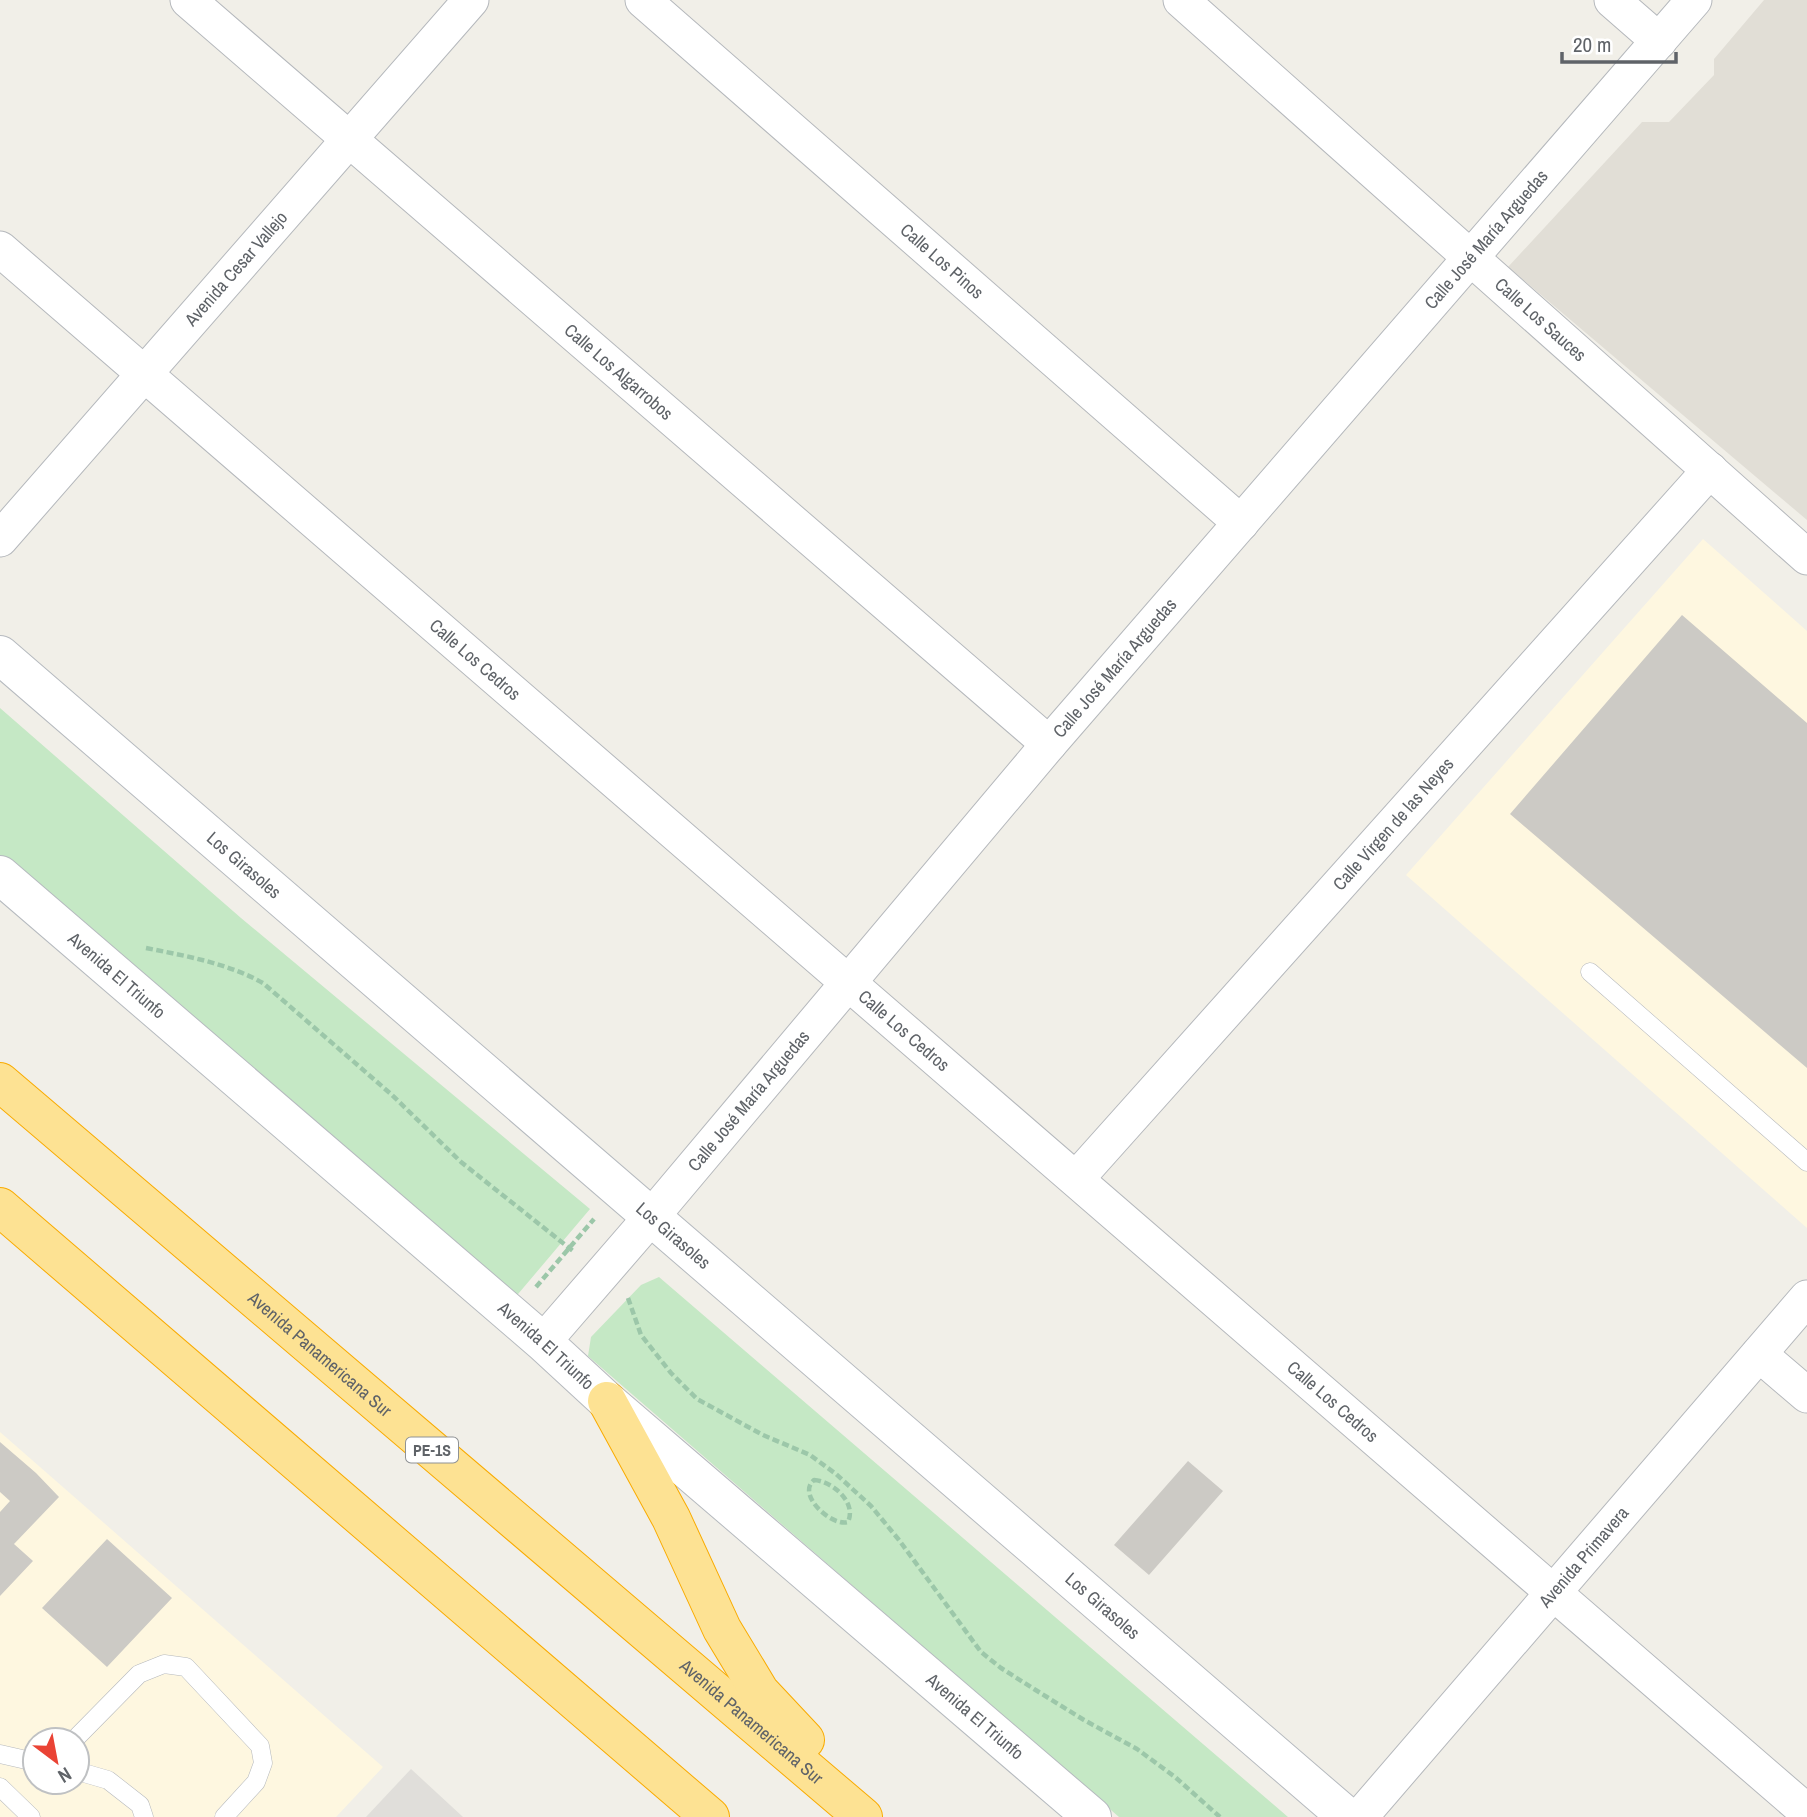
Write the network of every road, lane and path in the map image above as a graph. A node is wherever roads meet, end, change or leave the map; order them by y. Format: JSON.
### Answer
{"nodes":[{"id":1,"x":188,"y":0,"type":"edge"},
{"id":2,"x":471,"y":0,"type":"edge"},
{"id":3,"x":643,"y":0,"type":"edge"},
{"id":4,"x":1181,"y":0,"type":"edge"},
{"id":5,"x":1612,"y":0,"type":"edge"},
{"id":6,"x":1694,"y":0,"type":"edge"},
{"id":7,"x":1659,"y":41,"type":"junction"},
{"id":8,"x":349,"y":138,"type":"junction"},
{"id":9,"x":0,"y":249,"type":"edge"},
{"id":10,"x":1470,"y":258,"type":"junction"},
{"id":11,"x":145,"y":374,"type":"junction"},
{"id":12,"x":1710,"y":470,"type":"junction"},
{"id":13,"x":1241,"y":523,"type":"junction"},
{"id":14,"x":0,"y":538,"type":"edge"},
{"id":15,"x":1807,"y":558,"type":"edge"},
{"id":16,"x":0,"y":655,"type":"edge"},
{"id":17,"x":1049,"y":744,"type":"junction"},
{"id":18,"x":0,"y":875,"type":"edge"},
{"id":19,"x":1590,"y":972,"type":"dead end"},
{"id":20,"x":847,"y":982,"type":"junction"},
{"id":21,"x":0,"y":1082,"type":"edge"},
{"id":22,"x":1807,"y":1162,"type":"edge"},
{"id":23,"x":1076,"y":1179,"type":"junction"},
{"id":24,"x":620,"y":1189,"type":"junction"},
{"id":25,"x":0,"y":1207,"type":"edge"},
{"id":26,"x":652,"y":1216,"type":"junction"},
{"id":27,"x":1807,"y":1298,"type":"edge"},
{"id":28,"x":512,"y":1314,"type":"junction"},
{"id":29,"x":543,"y":1342,"type":"junction"},
{"id":30,"x":1759,"y":1354,"type":"junction"},
{"id":31,"x":1807,"y":1395,"type":"edge"},
{"id":32,"x":607,"y":1401,"type":"junction"},
{"id":33,"x":846,"y":1484,"type":"dead end"},
{"id":34,"x":838,"y":1491,"type":"junction"},
{"id":35,"x":1553,"y":1592,"type":"junction"},
{"id":36,"x":88,"y":1726,"type":"edge"},
{"id":37,"x":0,"y":1754,"type":"edge"},
{"id":38,"x":21,"y":1759,"type":"edge"},
{"id":39,"x":91,"y":1775,"type":"edge"},
{"id":40,"x":0,"y":1787,"type":"edge"},
{"id":41,"x":1807,"y":1812,"type":"edge"},
{"id":42,"x":31,"y":1817,"type":"edge"},
{"id":43,"x":144,"y":1817,"type":"edge"},
{"id":44,"x":224,"y":1817,"type":"edge"},
{"id":45,"x":710,"y":1817,"type":"edge"},
{"id":46,"x":863,"y":1817,"type":"edge"},
{"id":47,"x":874,"y":1817,"type":"edge"},
{"id":48,"x":1092,"y":1817,"type":"edge"},
{"id":49,"x":1347,"y":1817,"type":"edge"},
{"id":50,"x":1360,"y":1817,"type":"edge"}],
"edges":[{"from":1,"to":8,"type":"street","name":"Calle Los Algarrobos"},
{"from":2,"to":8,"type":"street","name":"Avenida Cesar Vallejo"},
{"from":3,"to":13,"type":"street","name":"Calle Los Pinos"},
{"from":4,"to":10,"type":"street","name":"Calle Los Sauces"},
{"from":5,"to":7,"type":"street"},
{"from":6,"to":7,"type":"street","name":"Calle José María Arguedas"},
{"from":7,"to":10,"type":"street","name":"Calle José María Arguedas"},
{"from":8,"to":11,"type":"street","name":"Avenida Cesar Vallejo"},
{"from":8,"to":17,"type":"street","name":"Calle Los Algarrobos"},
{"from":9,"to":11,"type":"street","name":"Calle Los Cedros"},
{"from":10,"to":12,"type":"street","name":"Calle Los Sauces"},
{"from":10,"to":13,"type":"street","name":"Calle José María Arguedas"},
{"from":11,"to":14,"type":"street","name":"Avenida Cesar Vallejo"},
{"from":11,"to":20,"type":"street","name":"Calle Los Cedros"},
{"from":12,"to":15,"type":"street","name":"Calle Los Sauces"},
{"from":12,"to":23,"type":"street","name":"Calle Virgen de las Neyes"},
{"from":13,"to":17,"type":"street","name":"Calle José María Arguedas"},
{"from":16,"to":24,"type":"street","name":"Los Girasoles"},
{"from":17,"to":20,"type":"street","name":"Calle José María Arguedas"},
{"from":18,"to":28,"type":"street","name":"Avenida El Triunfo"},
{"from":19,"to":22,"type":"lane"},
{"from":20,"to":23,"type":"street","name":"Calle Los Cedros"},
{"from":20,"to":26,"type":"street","name":"Calle José María Arguedas"},
{"from":21,"to":46,"type":"highway","name":"Avenida Panamericana Sur","number":"PE-1S"},
{"from":23,"to":35,"type":"street","name":"Calle Los Cedros"},
{"from":24,"to":26,"type":"street","name":"Los Girasoles"},
{"from":24,"to":28,"type":"path"},
{"from":25,"to":45,"type":"highway"},
{"from":26,"to":29,"type":"street","name":"Calle José María Arguedas"},
{"from":26,"to":49,"type":"street","name":"Los Girasoles"},
{"from":27,"to":30,"type":"street","name":"Avenida Primavera"},
{"from":28,"to":29,"type":"street","name":"Avenida El Triunfo"},
{"from":29,"to":32,"type":"street","name":"Avenida El Triunfo"},
{"from":30,"to":31,"type":"street"},
{"from":30,"to":35,"type":"street","name":"Avenida Primavera"},
{"from":32,"to":47,"type":"highway"},
{"from":32,"to":48,"type":"street","name":"Avenida El Triunfo"},
{"from":33,"to":34,"type":"path"},
{"from":34,"to":34,"type":"path"},
{"from":35,"to":41,"type":"street","name":"Calle Los Cedros"},
{"from":35,"to":50,"type":"street","name":"Avenida Primavera"},
{"from":36,"to":44,"type":"lane"},
{"from":37,"to":38,"type":"lane"},
{"from":39,"to":43,"type":"lane"},
{"from":40,"to":42,"type":"lane"}]}
